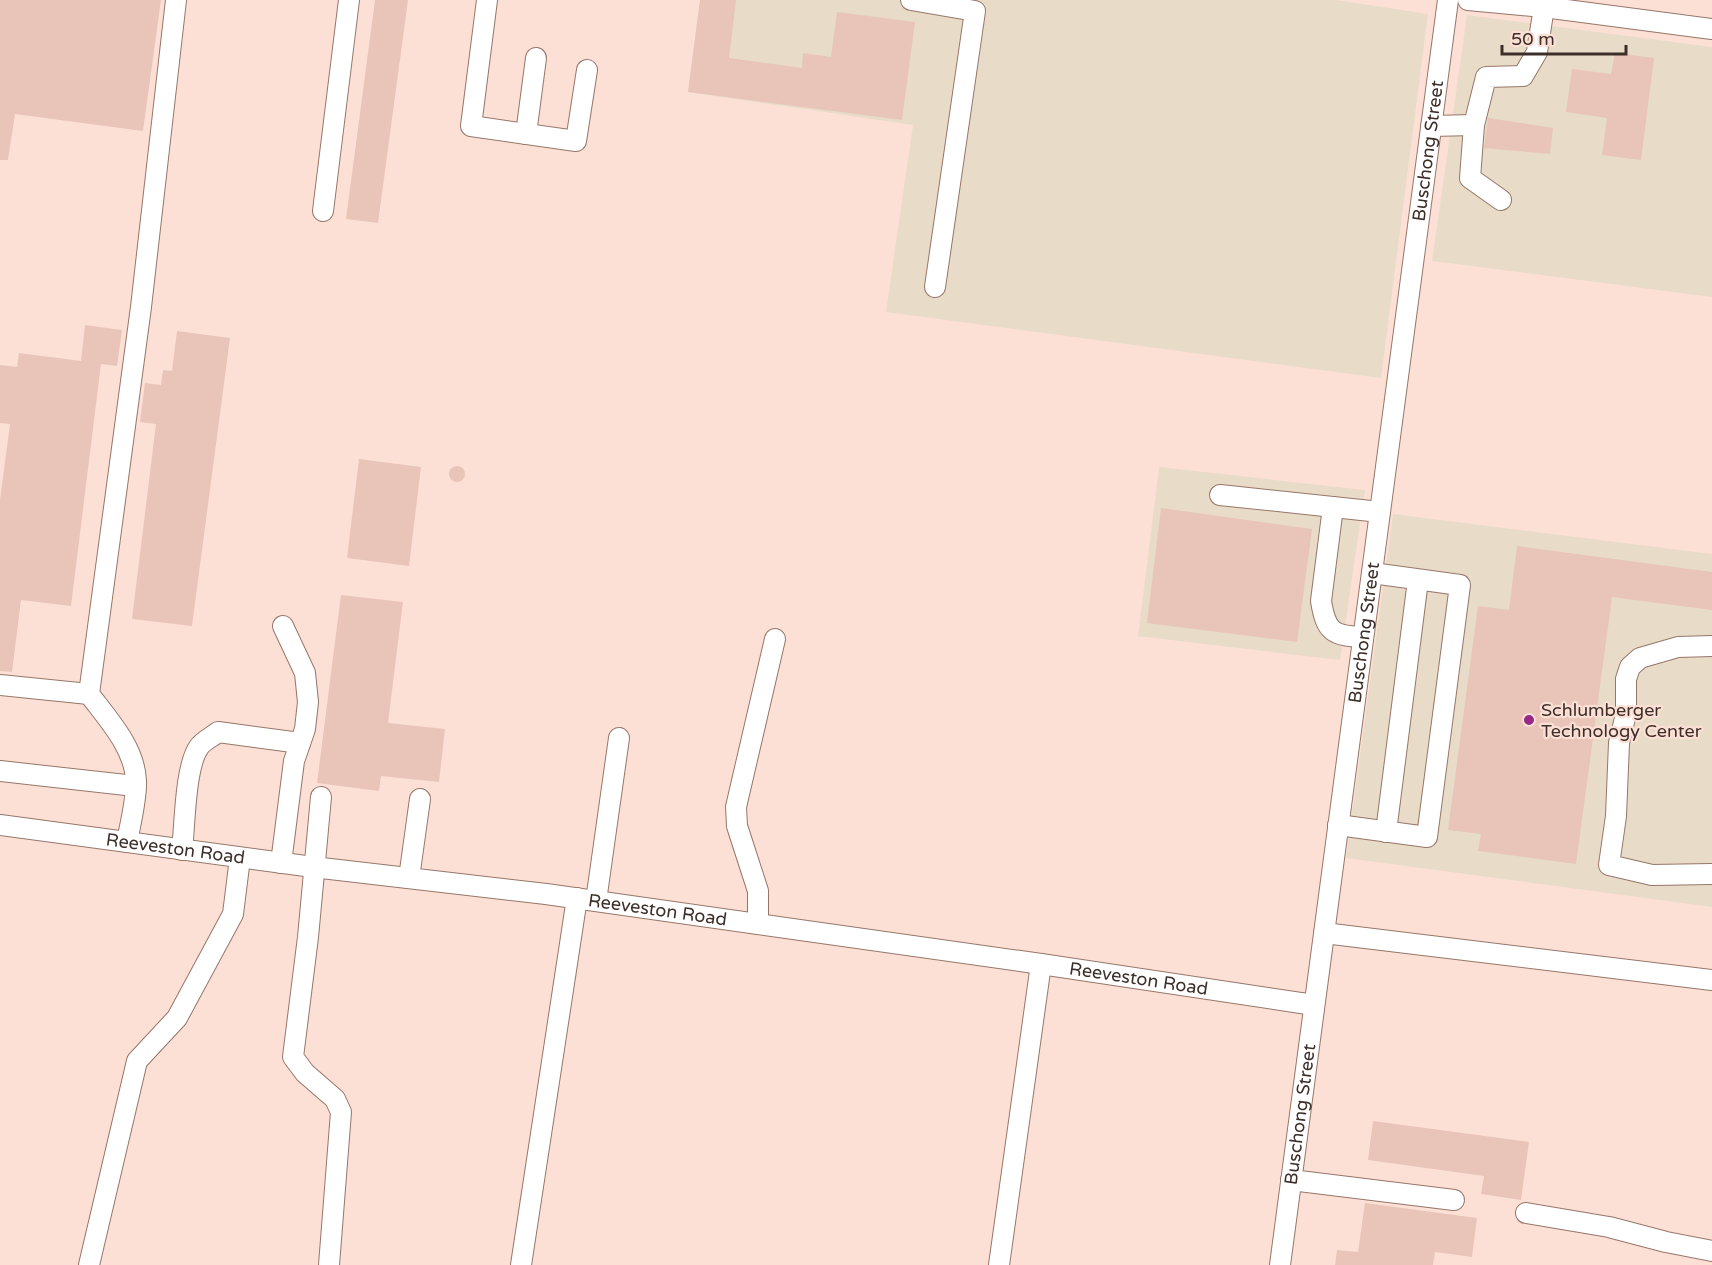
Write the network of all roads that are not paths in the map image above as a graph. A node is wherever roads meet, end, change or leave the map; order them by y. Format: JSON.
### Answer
{"nodes":[{"id":1,"x":176,"y":0,"type":"edge"},
{"id":2,"x":349,"y":0,"type":"edge"},
{"id":3,"x":488,"y":0,"type":"edge"},
{"id":4,"x":911,"y":0,"type":"edge"},
{"id":5,"x":1448,"y":0,"type":"edge"},
{"id":6,"x":1468,"y":0,"type":"edge"},
{"id":7,"x":1544,"y":7,"type":"junction"},
{"id":8,"x":1712,"y":29,"type":"edge"},
{"id":9,"x":536,"y":58,"type":"dead end"},
{"id":10,"x":586,"y":70,"type":"dead end"},
{"id":11,"x":1474,"y":124,"type":"junction"},
{"id":12,"x":1431,"y":126,"type":"junction"},
{"id":13,"x":526,"y":134,"type":"junction"},
{"id":14,"x":1501,"y":200,"type":"dead end"},
{"id":15,"x":323,"y":211,"type":"dead end"},
{"id":16,"x":935,"y":288,"type":"dead end"},
{"id":17,"x":1220,"y":495,"type":"dead end"},
{"id":18,"x":1333,"y":507,"type":"junction"},
{"id":19,"x":1380,"y":512,"type":"junction"},
{"id":20,"x":1371,"y":573,"type":"junction"},
{"id":21,"x":1418,"y":580,"type":"junction"},
{"id":22,"x":283,"y":626,"type":"dead end"},
{"id":23,"x":1363,"y":637,"type":"junction"},
{"id":24,"x":775,"y":639,"type":"dead end"},
{"id":25,"x":1712,"y":646,"type":"edge"},
{"id":26,"x":0,"y":685,"type":"edge"},
{"id":27,"x":89,"y":694,"type":"junction"},
{"id":28,"x":619,"y":738,"type":"dead end"},
{"id":29,"x":300,"y":743,"type":"junction"},
{"id":30,"x":0,"y":771,"type":"edge"},
{"id":31,"x":135,"y":786,"type":"junction"},
{"id":32,"x":321,"y":797,"type":"dead end"},
{"id":33,"x":420,"y":799,"type":"dead end"},
{"id":34,"x":0,"y":825,"type":"edge"},
{"id":35,"x":1338,"y":825,"type":"junction"},
{"id":36,"x":1386,"y":832,"type":"junction"},
{"id":37,"x":127,"y":842,"type":"junction"},
{"id":38,"x":182,"y":850,"type":"junction"},
{"id":39,"x":240,"y":858,"type":"junction"},
{"id":40,"x":281,"y":863,"type":"junction"},
{"id":41,"x":314,"y":867,"type":"junction"},
{"id":42,"x":1712,"y":874,"type":"edge"},
{"id":43,"x":409,"y":878,"type":"junction"},
{"id":44,"x":586,"y":900,"type":"junction"},
{"id":45,"x":758,"y":924,"type":"junction"},
{"id":46,"x":1324,"y":933,"type":"junction"},
{"id":47,"x":1041,"y":964,"type":"junction"},
{"id":48,"x":1712,"y":980,"type":"edge"},
{"id":49,"x":1314,"y":1005,"type":"junction"},
{"id":50,"x":1291,"y":1180,"type":"junction"},
{"id":51,"x":1455,"y":1200,"type":"dead end"},
{"id":52,"x":1526,"y":1214,"type":"dead end"},
{"id":53,"x":1712,"y":1251,"type":"edge"},
{"id":54,"x":89,"y":1265,"type":"edge"},
{"id":55,"x":329,"y":1265,"type":"edge"},
{"id":56,"x":521,"y":1265,"type":"edge"},
{"id":57,"x":999,"y":1265,"type":"edge"},
{"id":58,"x":1280,"y":1265,"type":"edge"}],
"edges":[{"from":1,"to":27,"type":"street"},
{"from":2,"to":15,"type":"street"},
{"from":3,"to":13,"type":"street"},
{"from":4,"to":16,"type":"street"},
{"from":5,"to":12,"type":"street","name":"Buschong Street"},
{"from":6,"to":7,"type":"street"},
{"from":7,"to":8,"type":"street"},
{"from":7,"to":11,"type":"street"},
{"from":9,"to":13,"type":"street"},
{"from":10,"to":13,"type":"street"},
{"from":11,"to":12,"type":"street"},
{"from":11,"to":14,"type":"street"},
{"from":12,"to":19,"type":"street","name":"Buschong Street"},
{"from":17,"to":18,"type":"street"},
{"from":18,"to":19,"type":"street"},
{"from":18,"to":23,"type":"street"},
{"from":19,"to":20,"type":"street","name":"Buschong Street"},
{"from":20,"to":21,"type":"street"},
{"from":20,"to":23,"type":"street","name":"Buschong Street"},
{"from":21,"to":36,"type":"street"},
{"from":21,"to":36,"type":"street"},
{"from":22,"to":29,"type":"street"},
{"from":23,"to":35,"type":"street","name":"Buschong Street"},
{"from":24,"to":45,"type":"street"},
{"from":25,"to":42,"type":"street"},
{"from":26,"to":27,"type":"street"},
{"from":27,"to":31,"type":"street"},
{"from":28,"to":44,"type":"street"},
{"from":29,"to":38,"type":"street"},
{"from":29,"to":40,"type":"street"},
{"from":30,"to":31,"type":"street"},
{"from":31,"to":37,"type":"street"},
{"from":32,"to":41,"type":"street"},
{"from":33,"to":43,"type":"street"},
{"from":34,"to":37,"type":"street","name":"Reeveston Road"},
{"from":35,"to":36,"type":"street"},
{"from":35,"to":46,"type":"street","name":"Buschong Street"},
{"from":37,"to":38,"type":"street","name":"Reeveston Road"},
{"from":38,"to":39,"type":"street","name":"Reeveston Road"},
{"from":39,"to":40,"type":"street","name":"Reeveston Road"},
{"from":39,"to":54,"type":"street"},
{"from":40,"to":41,"type":"street","name":"Reeveston Road"},
{"from":41,"to":43,"type":"street","name":"Reeveston Road"},
{"from":41,"to":55,"type":"street"},
{"from":43,"to":44,"type":"street","name":"Reeveston Road"},
{"from":44,"to":45,"type":"street","name":"Reeveston Road"},
{"from":44,"to":56,"type":"street"},
{"from":45,"to":47,"type":"street","name":"Reeveston Road"},
{"from":46,"to":48,"type":"street"},
{"from":46,"to":49,"type":"street","name":"Buschong Street"},
{"from":47,"to":49,"type":"street","name":"Reeveston Road"},
{"from":47,"to":57,"type":"street"},
{"from":49,"to":50,"type":"street","name":"Buschong Street"},
{"from":50,"to":51,"type":"street"},
{"from":50,"to":58,"type":"street","name":"Buschong Street"},
{"from":52,"to":53,"type":"street"}]}
